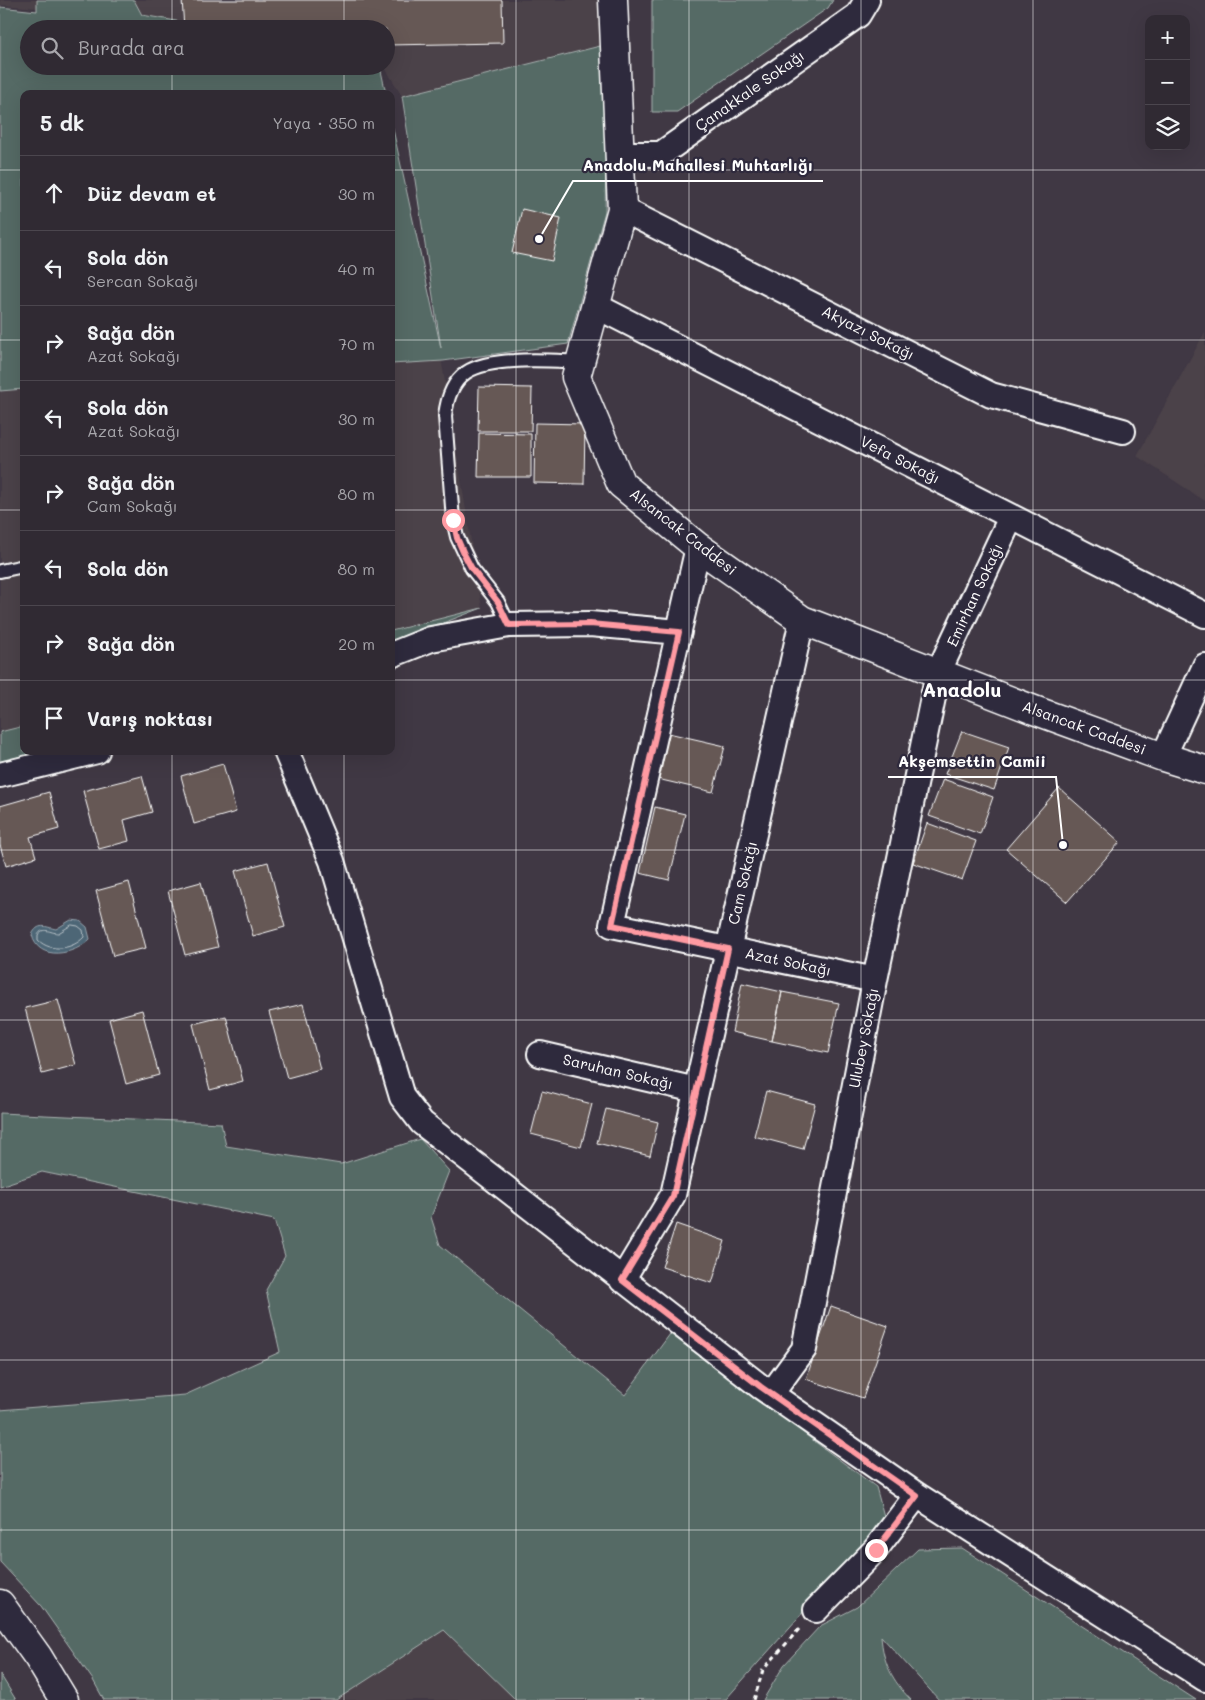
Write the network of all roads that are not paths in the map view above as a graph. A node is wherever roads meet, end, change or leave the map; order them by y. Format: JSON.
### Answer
{"nodes":[{"id":1,"x":613,"y":0,"type":"edge"},
{"id":2,"x":867,"y":0,"type":"edge"},
{"id":3,"x":621,"y":154,"type":"junction"},
{"id":4,"x":622,"y":209,"type":"junction"},
{"id":5,"x":596,"y":306,"type":"junction"},
{"id":6,"x":580,"y":362,"type":"junction"},
{"id":7,"x":1123,"y":431,"type":"dead end"},
{"id":8,"x":1011,"y":517,"type":"junction"},
{"id":9,"x":698,"y":547,"type":"junction"},
{"id":10,"x":20,"y":567,"type":"edge"},
{"id":11,"x":0,"y":571,"type":"edge"},
{"id":12,"x":1205,"y":615,"type":"edge"},
{"id":13,"x":802,"y":620,"type":"junction"},
{"id":14,"x":509,"y":625,"type":"junction"},
{"id":15,"x":679,"y":632,"type":"junction"},
{"id":16,"x":395,"y":654,"type":"edge"},
{"id":17,"x":1205,"y":666,"type":"edge"},
{"id":18,"x":938,"y":673,"type":"junction"},
{"id":19,"x":81,"y":755,"type":"edge"},
{"id":20,"x":288,"y":755,"type":"edge"},
{"id":21,"x":1163,"y":757,"type":"junction"},
{"id":22,"x":1205,"y":770,"type":"edge"},
{"id":23,"x":0,"y":775,"type":"edge"},
{"id":24,"x":728,"y":949,"type":"junction"},
{"id":25,"x":875,"y":980,"type":"junction"},
{"id":26,"x":540,"y":1054,"type":"dead end"},
{"id":27,"x":696,"y":1090,"type":"junction"},
{"id":28,"x":622,"y":1280,"type":"junction"},
{"id":29,"x":771,"y":1394,"type":"junction"},
{"id":30,"x":917,"y":1496,"type":"junction"},
{"id":31,"x":0,"y":1604,"type":"edge"},
{"id":32,"x":816,"y":1610,"type":"road end"},
{"id":33,"x":1205,"y":1679,"type":"edge"},
{"id":34,"x":64,"y":1700,"type":"edge"}],
"edges":[{"from":1,"to":3,"type":"street","name":"Alsancak Caddesi"},
{"from":2,"to":3,"type":"street","name":"Çanakkale Sokağı"},
{"from":3,"to":4,"type":"street","name":"Alsancak Caddesi"},
{"from":4,"to":5,"type":"street","name":"Alsancak Caddesi"},
{"from":4,"to":7,"type":"street","name":"Akyazı Sokağı"},
{"from":5,"to":6,"type":"street","name":"Alsancak Caddesi"},
{"from":5,"to":8,"type":"street","name":"Vefa Sokağı"},
{"from":6,"to":9,"type":"street","name":"Alsancak Caddesi"},
{"from":6,"to":14,"type":"lane"},
{"from":8,"to":12,"type":"street","name":"Vefa Sokağı"},
{"from":8,"to":18,"type":"street","name":"Emirhan Sokağı"},
{"from":9,"to":13,"type":"street","name":"Alsancak Caddesi"},
{"from":9,"to":15,"type":"street","name":"Azat Sokağı"},
{"from":10,"to":11,"type":"lane"},
{"from":13,"to":18,"type":"street","name":"Alsancak Caddesi"},
{"from":13,"to":24,"type":"street","name":"Cam Sokağı"},
{"from":14,"to":15,"type":"street"},
{"from":14,"to":16,"type":"street"},
{"from":15,"to":24,"type":"street","name":"Azat Sokağı"},
{"from":17,"to":21,"type":"street"},
{"from":18,"to":21,"type":"street","name":"Alsancak Caddesi"},
{"from":18,"to":25,"type":"street","name":"Ulubey Sokağı"},
{"from":19,"to":23,"type":"street"},
{"from":20,"to":28,"type":"street"},
{"from":21,"to":22,"type":"street","name":"Alsancak Caddesi"},
{"from":24,"to":25,"type":"street","name":"Azat Sokağı"},
{"from":24,"to":27,"type":"street","name":"Cam Sokağı"},
{"from":25,"to":29,"type":"street","name":"Ulubey Sokağı"},
{"from":26,"to":27,"type":"street","name":"Saruhan Sokağı"},
{"from":27,"to":28,"type":"street","name":"Cam Sokağı"},
{"from":28,"to":29,"type":"street"},
{"from":29,"to":30,"type":"street"},
{"from":30,"to":32,"type":"street"},
{"from":30,"to":33,"type":"street"},
{"from":31,"to":34,"type":"street"}]}
